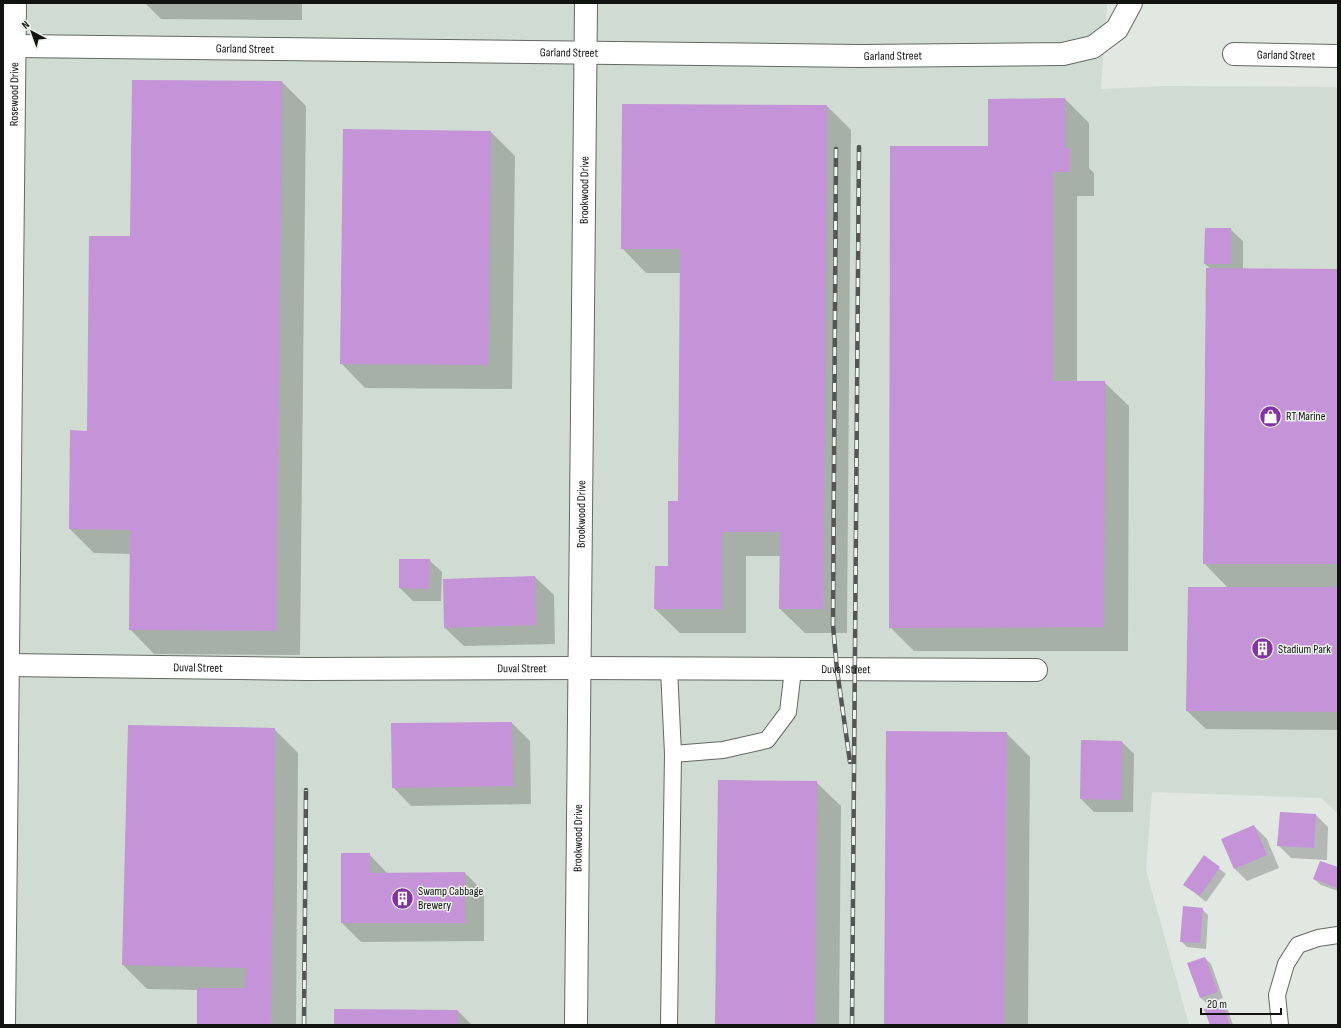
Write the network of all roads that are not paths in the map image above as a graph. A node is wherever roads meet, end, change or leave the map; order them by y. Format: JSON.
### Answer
{"nodes":[{"id":1,"x":15,"y":3,"type":"edge"},
{"id":2,"x":586,"y":3,"type":"edge"},
{"id":3,"x":1131,"y":3,"type":"edge"},
{"id":4,"x":14,"y":46,"type":"junction"},
{"id":5,"x":586,"y":53,"type":"junction"},
{"id":6,"x":1234,"y":54,"type":"dead end"},
{"id":7,"x":1338,"y":56,"type":"edge"},
{"id":8,"x":7,"y":358,"type":"edge"},
{"id":9,"x":6,"y":532,"type":"edge"},
{"id":10,"x":5,"y":665,"type":"edge"},
{"id":11,"x":580,"y":668,"type":"junction"},
{"id":12,"x":670,"y":669,"type":"junction"},
{"id":13,"x":793,"y":670,"type":"junction"},
{"id":14,"x":1036,"y":670,"type":"dead end"},
{"id":15,"x":673,"y":754,"type":"junction"},
{"id":16,"x":4,"y":833,"type":"edge"},
{"id":17,"x":1338,"y":935,"type":"edge"},
{"id":18,"x":4,"y":1025,"type":"edge"},
{"id":19,"x":576,"y":1025,"type":"edge"},
{"id":20,"x":669,"y":1025,"type":"edge"},
{"id":21,"x":1280,"y":1025,"type":"edge"}],
"edges":[{"from":1,"to":4,"type":"street","name":"Rosewood Drive"},
{"from":2,"to":5,"type":"street","name":"Brookwood Drive"},
{"from":3,"to":5,"type":"street","name":"Garland Street"},
{"from":4,"to":5,"type":"street","name":"Garland Street"},
{"from":4,"to":8,"type":"street","name":"Rosewood Drive"},
{"from":5,"to":11,"type":"street","name":"Brookwood Drive"},
{"from":6,"to":7,"type":"street","name":"Garland Street"},
{"from":8,"to":9,"type":"street","name":"Rosewood Drive"},
{"from":9,"to":10,"type":"street","name":"Rosewood Drive"},
{"from":10,"to":11,"type":"street","name":"Duval Street"},
{"from":10,"to":16,"type":"street","name":"Rosewood Drive"},
{"from":11,"to":12,"type":"street","name":"Duval Street"},
{"from":11,"to":19,"type":"street","name":"Brookwood Drive"},
{"from":12,"to":13,"type":"street","name":"Duval Street"},
{"from":12,"to":15,"type":"lane"},
{"from":13,"to":14,"type":"street","name":"Duval Street"},
{"from":13,"to":15,"type":"lane"},
{"from":15,"to":20,"type":"lane"},
{"from":16,"to":18,"type":"street","name":"Rosewood Drive"},
{"from":17,"to":21,"type":"lane"}]}
